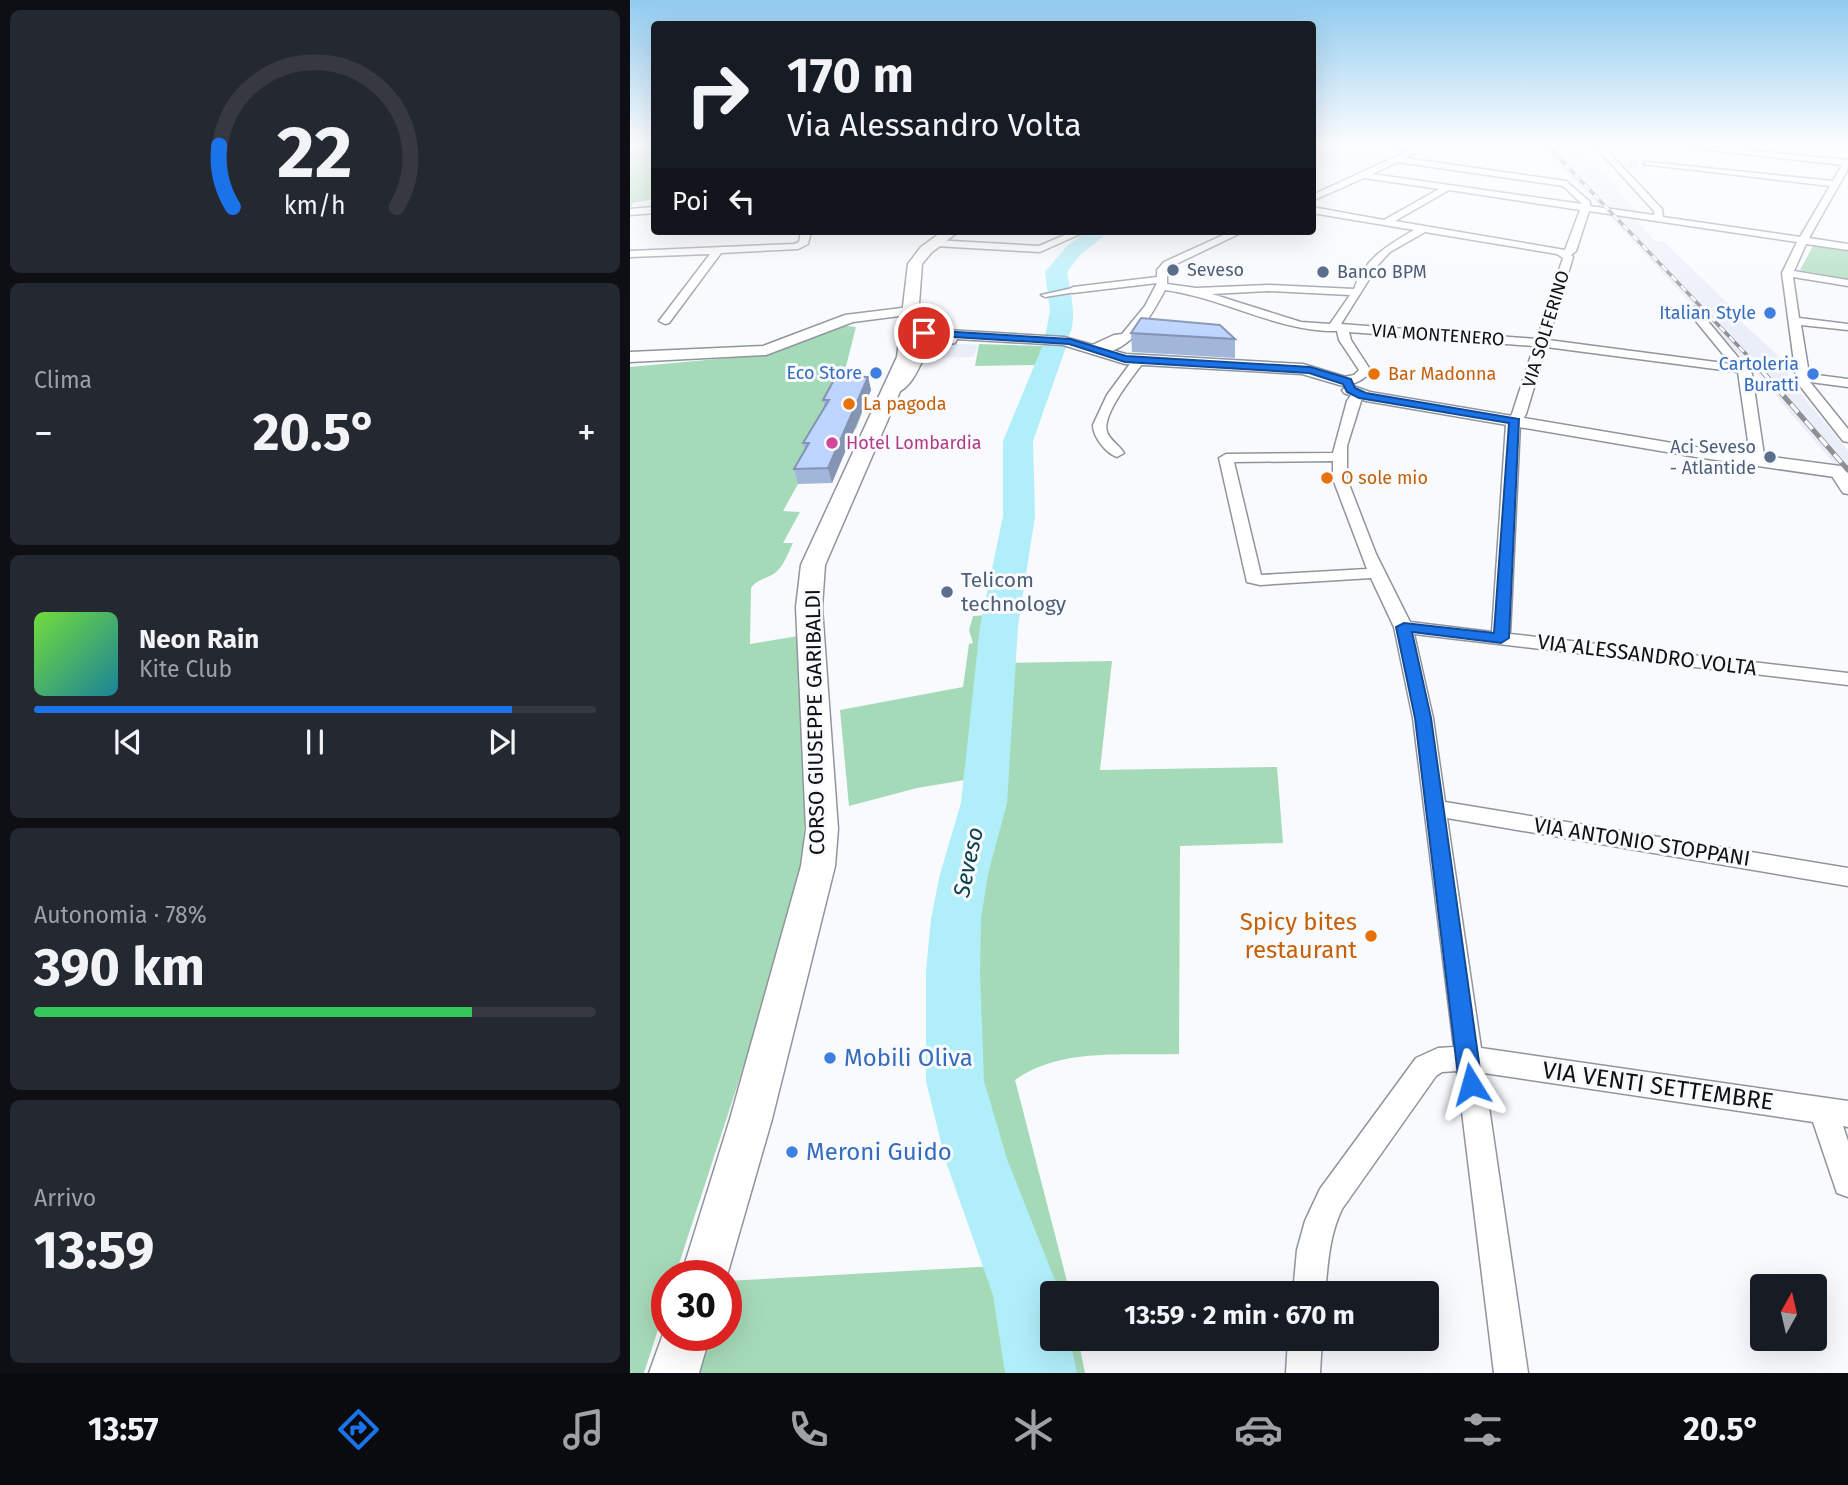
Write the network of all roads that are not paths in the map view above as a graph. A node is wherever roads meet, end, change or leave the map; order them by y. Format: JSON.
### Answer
{"nodes":[{"id":1,"x":1409,"y":208,"type":"edge"},
{"id":2,"x":1584,"y":208,"type":"joint"},
{"id":3,"x":1656,"y":208,"type":"edge"},
{"id":4,"x":1821,"y":208,"type":"edge"},
{"id":5,"x":651,"y":210,"type":"edge"},
{"id":6,"x":1316,"y":211,"type":"edge"},
{"id":7,"x":630,"y":212,"type":"edge"},
{"id":8,"x":1658,"y":219,"type":"junction"},
{"id":9,"x":1385,"y":223,"type":"junction"},
{"id":10,"x":1423,"y":229,"type":"junction"},
{"id":11,"x":743,"y":235,"type":"dead end"},
{"id":12,"x":805,"y":235,"type":"edge"},
{"id":13,"x":946,"y":235,"type":"edge"},
{"id":14,"x":1073,"y":235,"type":"edge"},
{"id":15,"x":1231,"y":235,"type":"edge"},
{"id":16,"x":1803,"y":240,"type":"junction"},
{"id":17,"x":935,"y":243,"type":"junction"},
{"id":18,"x":1848,"y":247,"type":"edge"},
{"id":19,"x":735,"y":249,"type":"junction"},
{"id":20,"x":718,"y":250,"type":"junction"},
{"id":21,"x":1560,"y":253,"type":"junction"},
{"id":22,"x":630,"y":254,"type":"edge"},
{"id":23,"x":1787,"y":273,"type":"junction"},
{"id":24,"x":1848,"y":283,"type":"edge"},
{"id":25,"x":1162,"y":286,"type":"junction"},
{"id":26,"x":1073,"y":290,"type":"joint"},
{"id":27,"x":1190,"y":290,"type":"junction"},
{"id":28,"x":1357,"y":292,"type":"junction"},
{"id":29,"x":1045,"y":295,"type":"dead end"},
{"id":30,"x":1692,"y":309,"type":"dead end"},
{"id":31,"x":665,"y":321,"type":"dead end"},
{"id":32,"x":1795,"y":321,"type":"junction"},
{"id":33,"x":1848,"y":327,"type":"edge"},
{"id":34,"x":1338,"y":329,"type":"junction"},
{"id":35,"x":919,"y":330,"type":"junction"},
{"id":36,"x":1121,"y":337,"type":"junction"},
{"id":37,"x":1056,"y":342,"type":"junction"},
{"id":38,"x":1543,"y":343,"type":"junction"},
{"id":39,"x":1091,"y":349,"type":"junction"},
{"id":40,"x":630,"y":357,"type":"edge"},
{"id":41,"x":1121,"y":358,"type":"junction"},
{"id":42,"x":1139,"y":360,"type":"junction"},
{"id":43,"x":1742,"y":369,"type":"junction"},
{"id":44,"x":1802,"y":377,"type":"junction"},
{"id":45,"x":1848,"y":383,"type":"edge"},
{"id":46,"x":1348,"y":388,"type":"junction"},
{"id":47,"x":1515,"y":421,"type":"junction"},
{"id":48,"x":1848,"y":438,"type":"edge"},
{"id":49,"x":1116,"y":453,"type":"dead end"},
{"id":50,"x":1338,"y":457,"type":"junction"},
{"id":51,"x":1758,"y":462,"type":"junction"},
{"id":52,"x":1842,"y":473,"type":"edge"},
{"id":53,"x":1848,"y":490,"type":"edge"},
{"id":54,"x":1379,"y":573,"type":"junction"},
{"id":55,"x":1404,"y":627,"type":"junction"},
{"id":56,"x":1501,"y":638,"type":"junction"},
{"id":57,"x":1848,"y":679,"type":"edge"},
{"id":58,"x":1436,"y":808,"type":"junction"},
{"id":59,"x":1848,"y":877,"type":"edge"},
{"id":60,"x":1467,"y":1058,"type":"junction"},
{"id":61,"x":1835,"y":1112,"type":"edge"},
{"id":62,"x":1848,"y":1183,"type":"edge"},
{"id":63,"x":709,"y":1260,"type":"edge"},
{"id":64,"x":1310,"y":1281,"type":"edge"},
{"id":65,"x":681,"y":1351,"type":"edge"},
{"id":66,"x":1304,"y":1351,"type":"edge"},
{"id":67,"x":674,"y":1373,"type":"edge"},
{"id":68,"x":1303,"y":1373,"type":"edge"},
{"id":69,"x":1511,"y":1373,"type":"edge"}],
"edges":[{"from":1,"to":9,"type":"street"},
{"from":2,"to":8,"type":"street"},
{"from":2,"to":21,"type":"street","name":"VIA SOLFERINO"},
{"from":3,"to":8,"type":"street"},
{"from":4,"to":16,"type":"street"},
{"from":5,"to":7,"type":"street"},
{"from":6,"to":9,"type":"street"},
{"from":8,"to":16,"type":"street"},
{"from":9,"to":10,"type":"street"},
{"from":10,"to":21,"type":"street"},
{"from":10,"to":28,"type":"street"},
{"from":11,"to":19,"type":"street"},
{"from":12,"to":19,"type":"street"},
{"from":13,"to":17,"type":"main road","name":"CORSO GIUSEPPE GARIBALDI"},
{"from":14,"to":17,"type":"street"},
{"from":15,"to":25,"type":"street"},
{"from":16,"to":18,"type":"street"},
{"from":16,"to":23,"type":"street"},
{"from":17,"to":35,"type":"main road","name":"CORSO GIUSEPPE GARIBALDI"},
{"from":19,"to":20,"type":"street"},
{"from":20,"to":22,"type":"street"},
{"from":20,"to":31,"type":"street"},
{"from":21,"to":38,"type":"street","name":"VIA SOLFERINO"},
{"from":23,"to":24,"type":"street"},
{"from":23,"to":32,"type":"street"},
{"from":25,"to":26,"type":"street"},
{"from":25,"to":27,"type":"street"},
{"from":25,"to":36,"type":"street"},
{"from":26,"to":29,"type":"street"},
{"from":27,"to":28,"type":"street"},
{"from":27,"to":34,"type":"street","name":"VIA MONTENERO"},
{"from":28,"to":34,"type":"street"},
{"from":30,"to":43,"type":"street"},
{"from":32,"to":33,"type":"street"},
{"from":32,"to":44,"type":"street"},
{"from":34,"to":38,"type":"street","name":"VIA MONTENERO"},
{"from":34,"to":46,"type":"street"},
{"from":35,"to":37,"type":"street"},
{"from":35,"to":40,"type":"street"},
{"from":35,"to":63,"type":"main road","name":"CORSO GIUSEPPE GARIBALDI"},
{"from":36,"to":37,"type":"street"},
{"from":36,"to":39,"type":"street"},
{"from":36,"to":41,"type":"street"},
{"from":37,"to":39,"type":"street"},
{"from":38,"to":43,"type":"street","name":"VIA MONTENERO"},
{"from":38,"to":47,"type":"street","name":"VIA SOLFERINO"},
{"from":39,"to":41,"type":"street"},
{"from":41,"to":42,"type":"street"},
{"from":42,"to":46,"type":"street"},
{"from":42,"to":49,"type":"street"},
{"from":43,"to":51,"type":"street"},
{"from":44,"to":45,"type":"street"},
{"from":44,"to":48,"type":"street"},
{"from":46,"to":47,"type":"street"},
{"from":46,"to":50,"type":"street"},
{"from":47,"to":51,"type":"street"},
{"from":47,"to":56,"type":"street","name":"VIA SOLFERINO"},
{"from":50,"to":54,"type":"street"},
{"from":50,"to":54,"type":"street"},
{"from":51,"to":52,"type":"street"},
{"from":52,"to":53,"type":"street"},
{"from":54,"to":55,"type":"street"},
{"from":55,"to":56,"type":"street","name":"VIA ALESSANDRO VOLTA"},
{"from":55,"to":58,"type":"street"},
{"from":56,"to":57,"type":"street","name":"VIA ALESSANDRO VOLTA"},
{"from":58,"to":59,"type":"street","name":"VIA ANTONIO STOPPANI"},
{"from":58,"to":60,"type":"street"},
{"from":60,"to":61,"type":"street","name":"VIA VENTI SETTEMBRE"},
{"from":60,"to":64,"type":"street"},
{"from":60,"to":69,"type":"street"},
{"from":61,"to":62,"type":"street"},
{"from":65,"to":67,"type":"main road"},
{"from":66,"to":68,"type":"street"}]}
